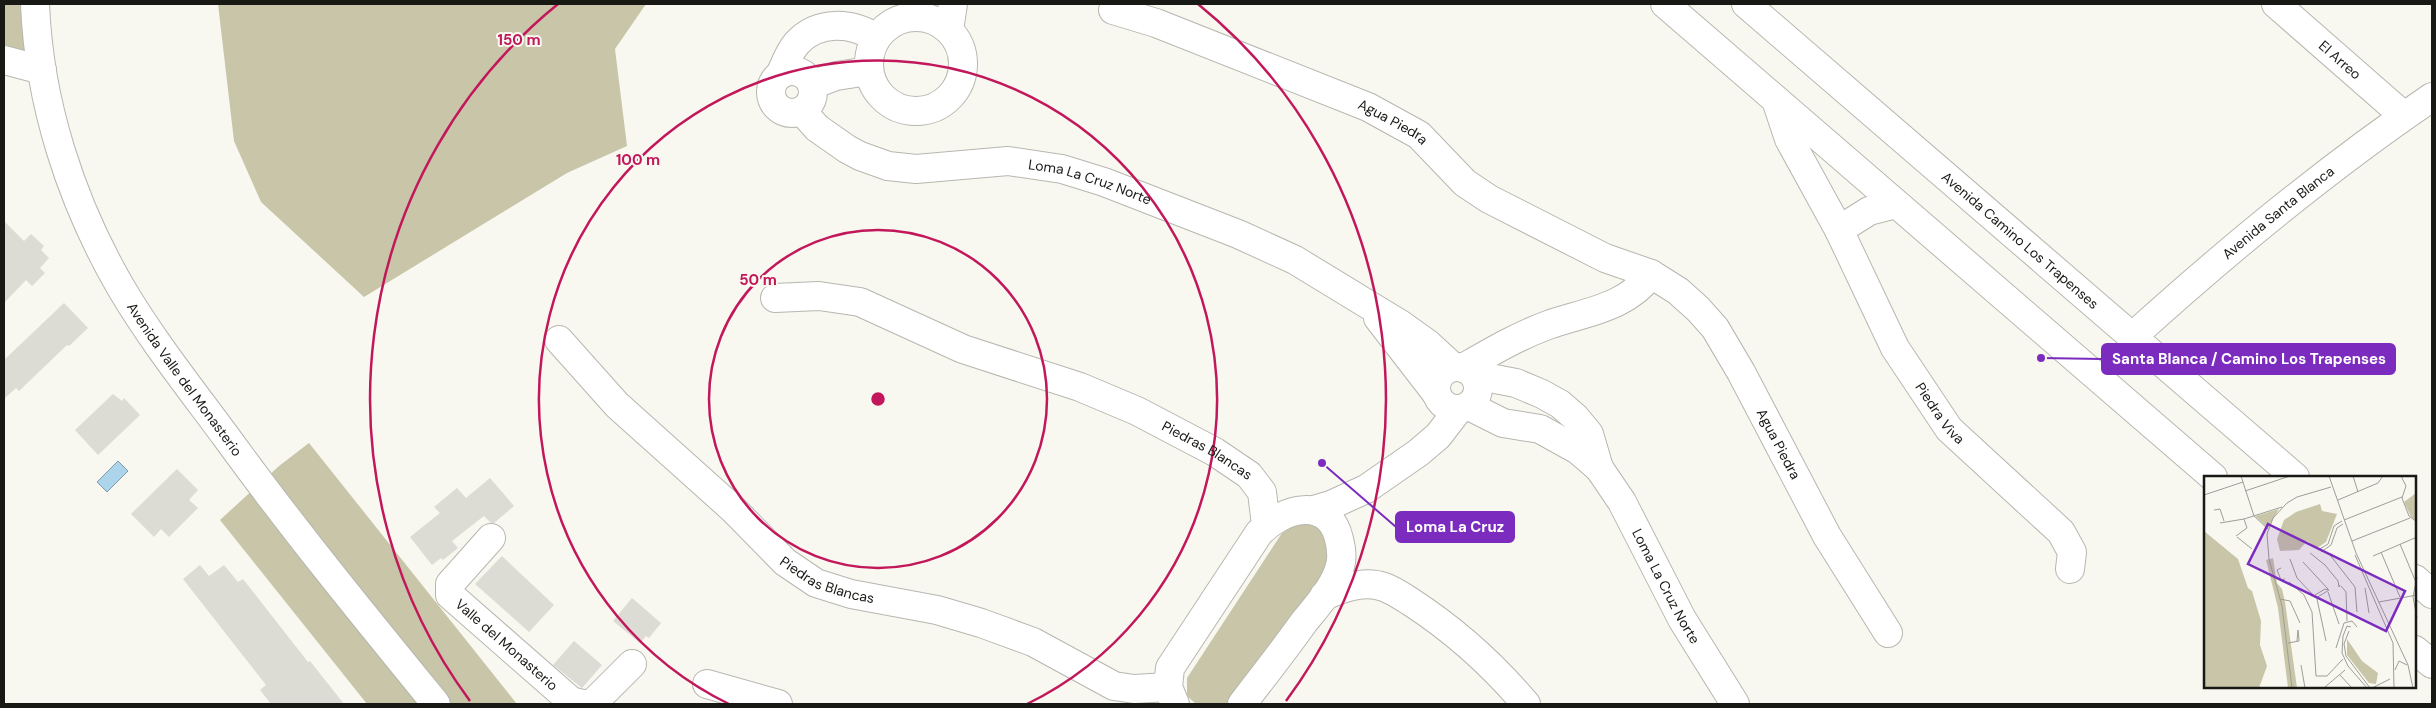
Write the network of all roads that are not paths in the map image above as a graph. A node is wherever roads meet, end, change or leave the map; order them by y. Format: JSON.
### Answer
{"nodes":[{"id":1,"x":35,"y":4,"type":"edge"},
{"id":2,"x":954,"y":4,"type":"edge"},
{"id":3,"x":1665,"y":4,"type":"edge"},
{"id":4,"x":1746,"y":4,"type":"edge"},
{"id":5,"x":2276,"y":4,"type":"edge"},
{"id":6,"x":1113,"y":10,"type":"dead end"},
{"id":7,"x":890,"y":21,"type":"edge"},
{"id":8,"x":949,"y":30,"type":"junction"},
{"id":9,"x":4,"y":60,"type":"edge"},
{"id":10,"x":42,"y":70,"type":"junction"},
{"id":11,"x":869,"y":71,"type":"junction"},
{"id":12,"x":780,"y":75,"type":"junction"},
{"id":13,"x":812,"y":85,"type":"junction"},
{"id":14,"x":2432,"y":97,"type":"edge"},
{"id":15,"x":1776,"y":100,"type":"junction"},
{"id":16,"x":802,"y":111,"type":"junction"},
{"id":17,"x":2404,"y":116,"type":"junction"},
{"id":18,"x":1896,"y":204,"type":"junction"},
{"id":19,"x":1839,"y":230,"type":"junction"},
{"id":20,"x":1651,"y":274,"type":"junction"},
{"id":21,"x":775,"y":298,"type":"dead end"},
{"id":22,"x":1370,"y":307,"type":"junction"},
{"id":23,"x":2132,"y":337,"type":"junction"},
{"id":24,"x":559,"y":340,"type":"dead end"},
{"id":25,"x":1463,"y":370,"type":"junction"},
{"id":26,"x":1450,"y":402,"type":"junction"},
{"id":27,"x":1600,"y":468,"type":"junction"},
{"id":28,"x":1250,"y":475,"type":"junction"},
{"id":29,"x":2212,"y":476,"type":"edge"},
{"id":30,"x":2295,"y":476,"type":"edge"},
{"id":31,"x":1366,"y":488,"type":"junction"},
{"id":32,"x":1310,"y":510,"type":"junction"},
{"id":33,"x":1266,"y":525,"type":"junction"},
{"id":34,"x":491,"y":538,"type":"dead end"},
{"id":35,"x":1340,"y":541,"type":"junction"},
{"id":36,"x":2070,"y":569,"type":"dead end"},
{"id":37,"x":2416,"y":579,"type":"edge"},
{"id":38,"x":1384,"y":587,"type":"junction"},
{"id":39,"x":2432,"y":594,"type":"edge"},
{"id":40,"x":1324,"y":596,"type":"junction"},
{"id":41,"x":1888,"y":633,"type":"dead end"},
{"id":42,"x":2416,"y":651,"type":"edge"},
{"id":43,"x":632,"y":664,"type":"dead end"},
{"id":44,"x":2432,"y":664,"type":"edge"},
{"id":45,"x":707,"y":684,"type":"dead end"},
{"id":46,"x":1171,"y":695,"type":"edge"},
{"id":47,"x":577,"y":703,"type":"edge"},
{"id":48,"x":436,"y":704,"type":"edge"},
{"id":49,"x":778,"y":704,"type":"edge"},
{"id":50,"x":1242,"y":704,"type":"edge"},
{"id":51,"x":1526,"y":704,"type":"edge"},
{"id":52,"x":1735,"y":704,"type":"edge"}],
"edges":[{"from":1,"to":10,"type":"street","name":"Avenida Valle del Monasterio"},
{"from":2,"to":8,"type":"street"},
{"from":3,"to":15,"type":"street"},
{"from":4,"to":23,"type":"street","name":"Avenida Camino Los Trapenses"},
{"from":5,"to":17,"type":"street","name":"El Arreo"},
{"from":6,"to":20,"type":"street","name":"Agua Piedra"},
{"from":7,"to":8,"type":"street"},
{"from":7,"to":11,"type":"street"},
{"from":7,"to":12,"type":"street"},
{"from":8,"to":11,"type":"street"},
{"from":9,"to":10,"type":"street"},
{"from":10,"to":48,"type":"street","name":"Avenida Valle del Monasterio"},
{"from":11,"to":13,"type":"street"},
{"from":12,"to":13,"type":"street"},
{"from":12,"to":16,"type":"street"},
{"from":13,"to":16,"type":"street"},
{"from":14,"to":17,"type":"street","name":"Avenida Santa Blanca"},
{"from":15,"to":18,"type":"street"},
{"from":15,"to":19,"type":"street","name":"Piedra Viva"},
{"from":16,"to":22,"type":"street","name":"Loma La Cruz Norte"},
{"from":17,"to":23,"type":"street","name":"Avenida Santa Blanca"},
{"from":18,"to":19,"type":"street"},
{"from":18,"to":29,"type":"street"},
{"from":19,"to":36,"type":"street","name":"Piedra Viva"},
{"from":20,"to":25,"type":"street"},
{"from":20,"to":41,"type":"street","name":"Agua Piedra"},
{"from":21,"to":28,"type":"street","name":"Piedras Blancas"},
{"from":22,"to":25,"type":"street","name":"Loma La Cruz Norte"},
{"from":22,"to":26,"type":"street","name":"Loma La Cruz Norte"},
{"from":23,"to":30,"type":"street","name":"Avenida Camino Los Trapenses"},
{"from":24,"to":46,"type":"street","name":"Piedras Blancas"},
{"from":25,"to":26,"type":"street"},
{"from":25,"to":26,"type":"street"},
{"from":25,"to":27,"type":"street","name":"Loma La Cruz Norte"},
{"from":26,"to":27,"type":"street","name":"Loma La Cruz Norte"},
{"from":26,"to":31,"type":"street","name":"Piedras Blancas"},
{"from":27,"to":52,"type":"street","name":"Loma La Cruz Norte"},
{"from":28,"to":32,"type":"street"},
{"from":28,"to":33,"type":"street","name":"Piedras Blancas"},
{"from":31,"to":32,"type":"street","name":"Piedras Blancas"},
{"from":31,"to":35,"type":"street","name":"Piedras Blancas"},
{"from":32,"to":33,"type":"street","name":"Piedras Blancas"},
{"from":32,"to":35,"type":"street"},
{"from":33,"to":46,"type":"street","name":"Piedras Blancas"},
{"from":34,"to":47,"type":"street","name":"Valle del Monasterio"},
{"from":35,"to":38,"type":"street"},
{"from":35,"to":40,"type":"street","name":"Piedras Blancas"},
{"from":37,"to":39,"type":"street"},
{"from":38,"to":40,"type":"street"},
{"from":38,"to":51,"type":"street"},
{"from":40,"to":50,"type":"street","name":"Piedras Blancas"},
{"from":42,"to":44,"type":"street"},
{"from":43,"to":47,"type":"street","name":"Valle del Monasterio"},
{"from":45,"to":49,"type":"street"}]}
